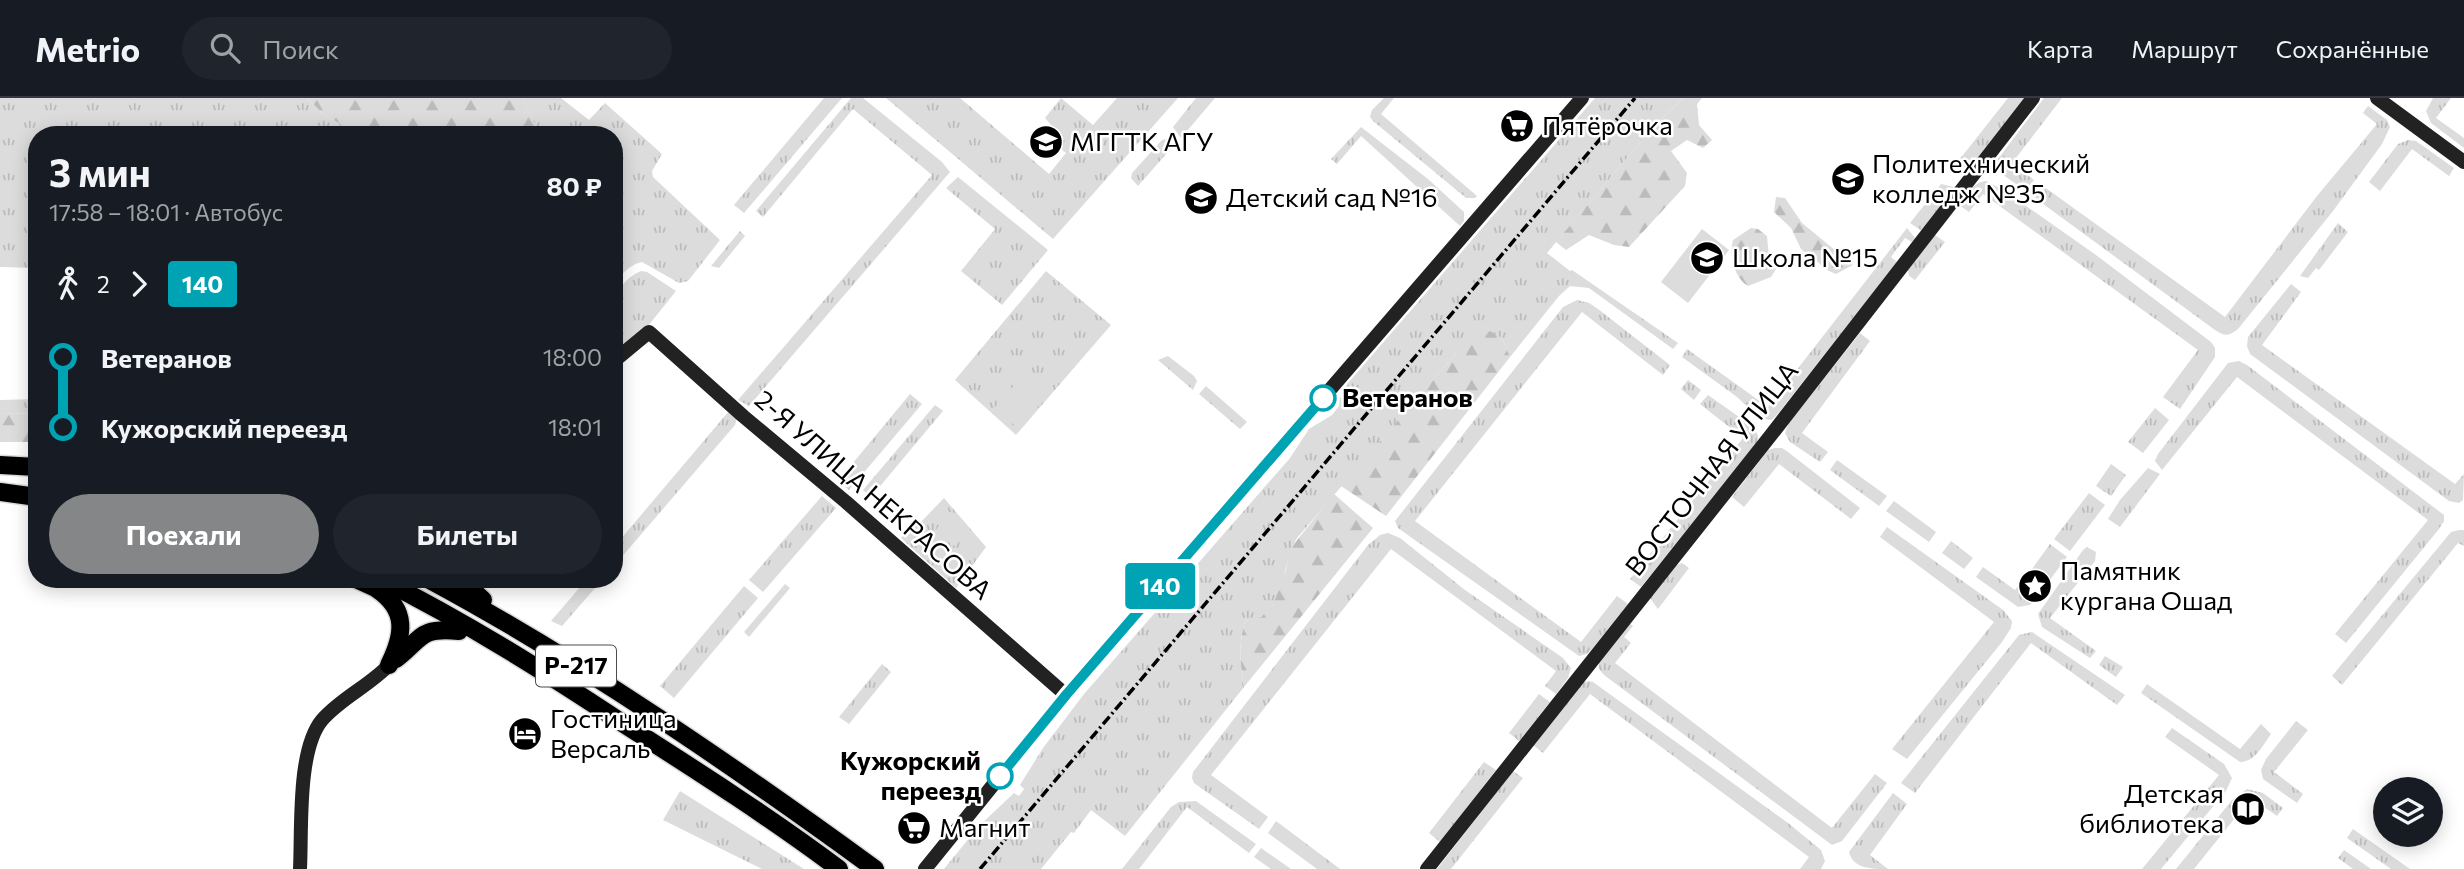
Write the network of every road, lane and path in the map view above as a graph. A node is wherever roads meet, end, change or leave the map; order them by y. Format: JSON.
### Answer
{"nodes":[{"id":1,"x":1582,"y":98,"type":"edge"},
{"id":2,"x":2033,"y":98,"type":"edge"},
{"id":3,"x":2377,"y":98,"type":"edge"},
{"id":4,"x":2464,"y":162,"type":"edge"},
{"id":5,"x":623,"y":354,"type":"edge"},
{"id":6,"x":0,"y":465,"type":"edge"},
{"id":7,"x":28,"y":467,"type":"edge"},
{"id":8,"x":0,"y":486,"type":"edge"},
{"id":9,"x":28,"y":488,"type":"edge"},
{"id":10,"x":0,"y":492,"type":"edge"},
{"id":11,"x":28,"y":496,"type":"edge"},
{"id":12,"x":376,"y":588,"type":"edge"},
{"id":13,"x":380,"y":588,"type":"edge"},
{"id":14,"x":383,"y":588,"type":"edge"},
{"id":15,"x":443,"y":588,"type":"edge"},
{"id":16,"x":464,"y":588,"type":"edge"},
{"id":17,"x":470,"y":588,"type":"edge"},
{"id":18,"x":479,"y":596,"type":"junction"},
{"id":19,"x":458,"y":631,"type":"junction"},
{"id":20,"x":550,"y":650,"type":"junction"},
{"id":21,"x":385,"y":669,"type":"junction"},
{"id":22,"x":539,"y":669,"type":"junction"},
{"id":23,"x":1066,"y":695,"type":"junction"},
{"id":24,"x":300,"y":869,"type":"edge"},
{"id":25,"x":839,"y":869,"type":"edge"},
{"id":26,"x":875,"y":869,"type":"edge"},
{"id":27,"x":925,"y":869,"type":"edge"},
{"id":28,"x":1427,"y":869,"type":"edge"}],
"edges":[{"from":1,"to":23,"type":"main road"},
{"from":2,"to":28,"type":"main road","name":"ВОСТОЧНАЯ УЛИЦА"},
{"from":3,"to":4,"type":"main road"},
{"from":5,"to":23,"type":"main road","name":"2-Я УЛИЦА НЕКРАСОВА"},
{"from":6,"to":7,"type":"main road"},
{"from":8,"to":9,"type":"main road"},
{"from":10,"to":11,"type":"main road"},
{"from":12,"to":21,"type":"main road"},
{"from":13,"to":19,"type":"main road"},
{"from":14,"to":22,"type":"main road","number":"Р-217"},
{"from":15,"to":20,"type":"main road","number":"Р-217"},
{"from":16,"to":18,"type":"main road"},
{"from":17,"to":18,"type":"main road"},
{"from":18,"to":20,"type":"main road"},
{"from":19,"to":21,"type":"main road"},
{"from":19,"to":22,"type":"main road"},
{"from":20,"to":26,"type":"main road","number":"Р-217"},
{"from":21,"to":24,"type":"main road"},
{"from":22,"to":25,"type":"main road","number":"Р-217"},
{"from":23,"to":27,"type":"main road"}]}
